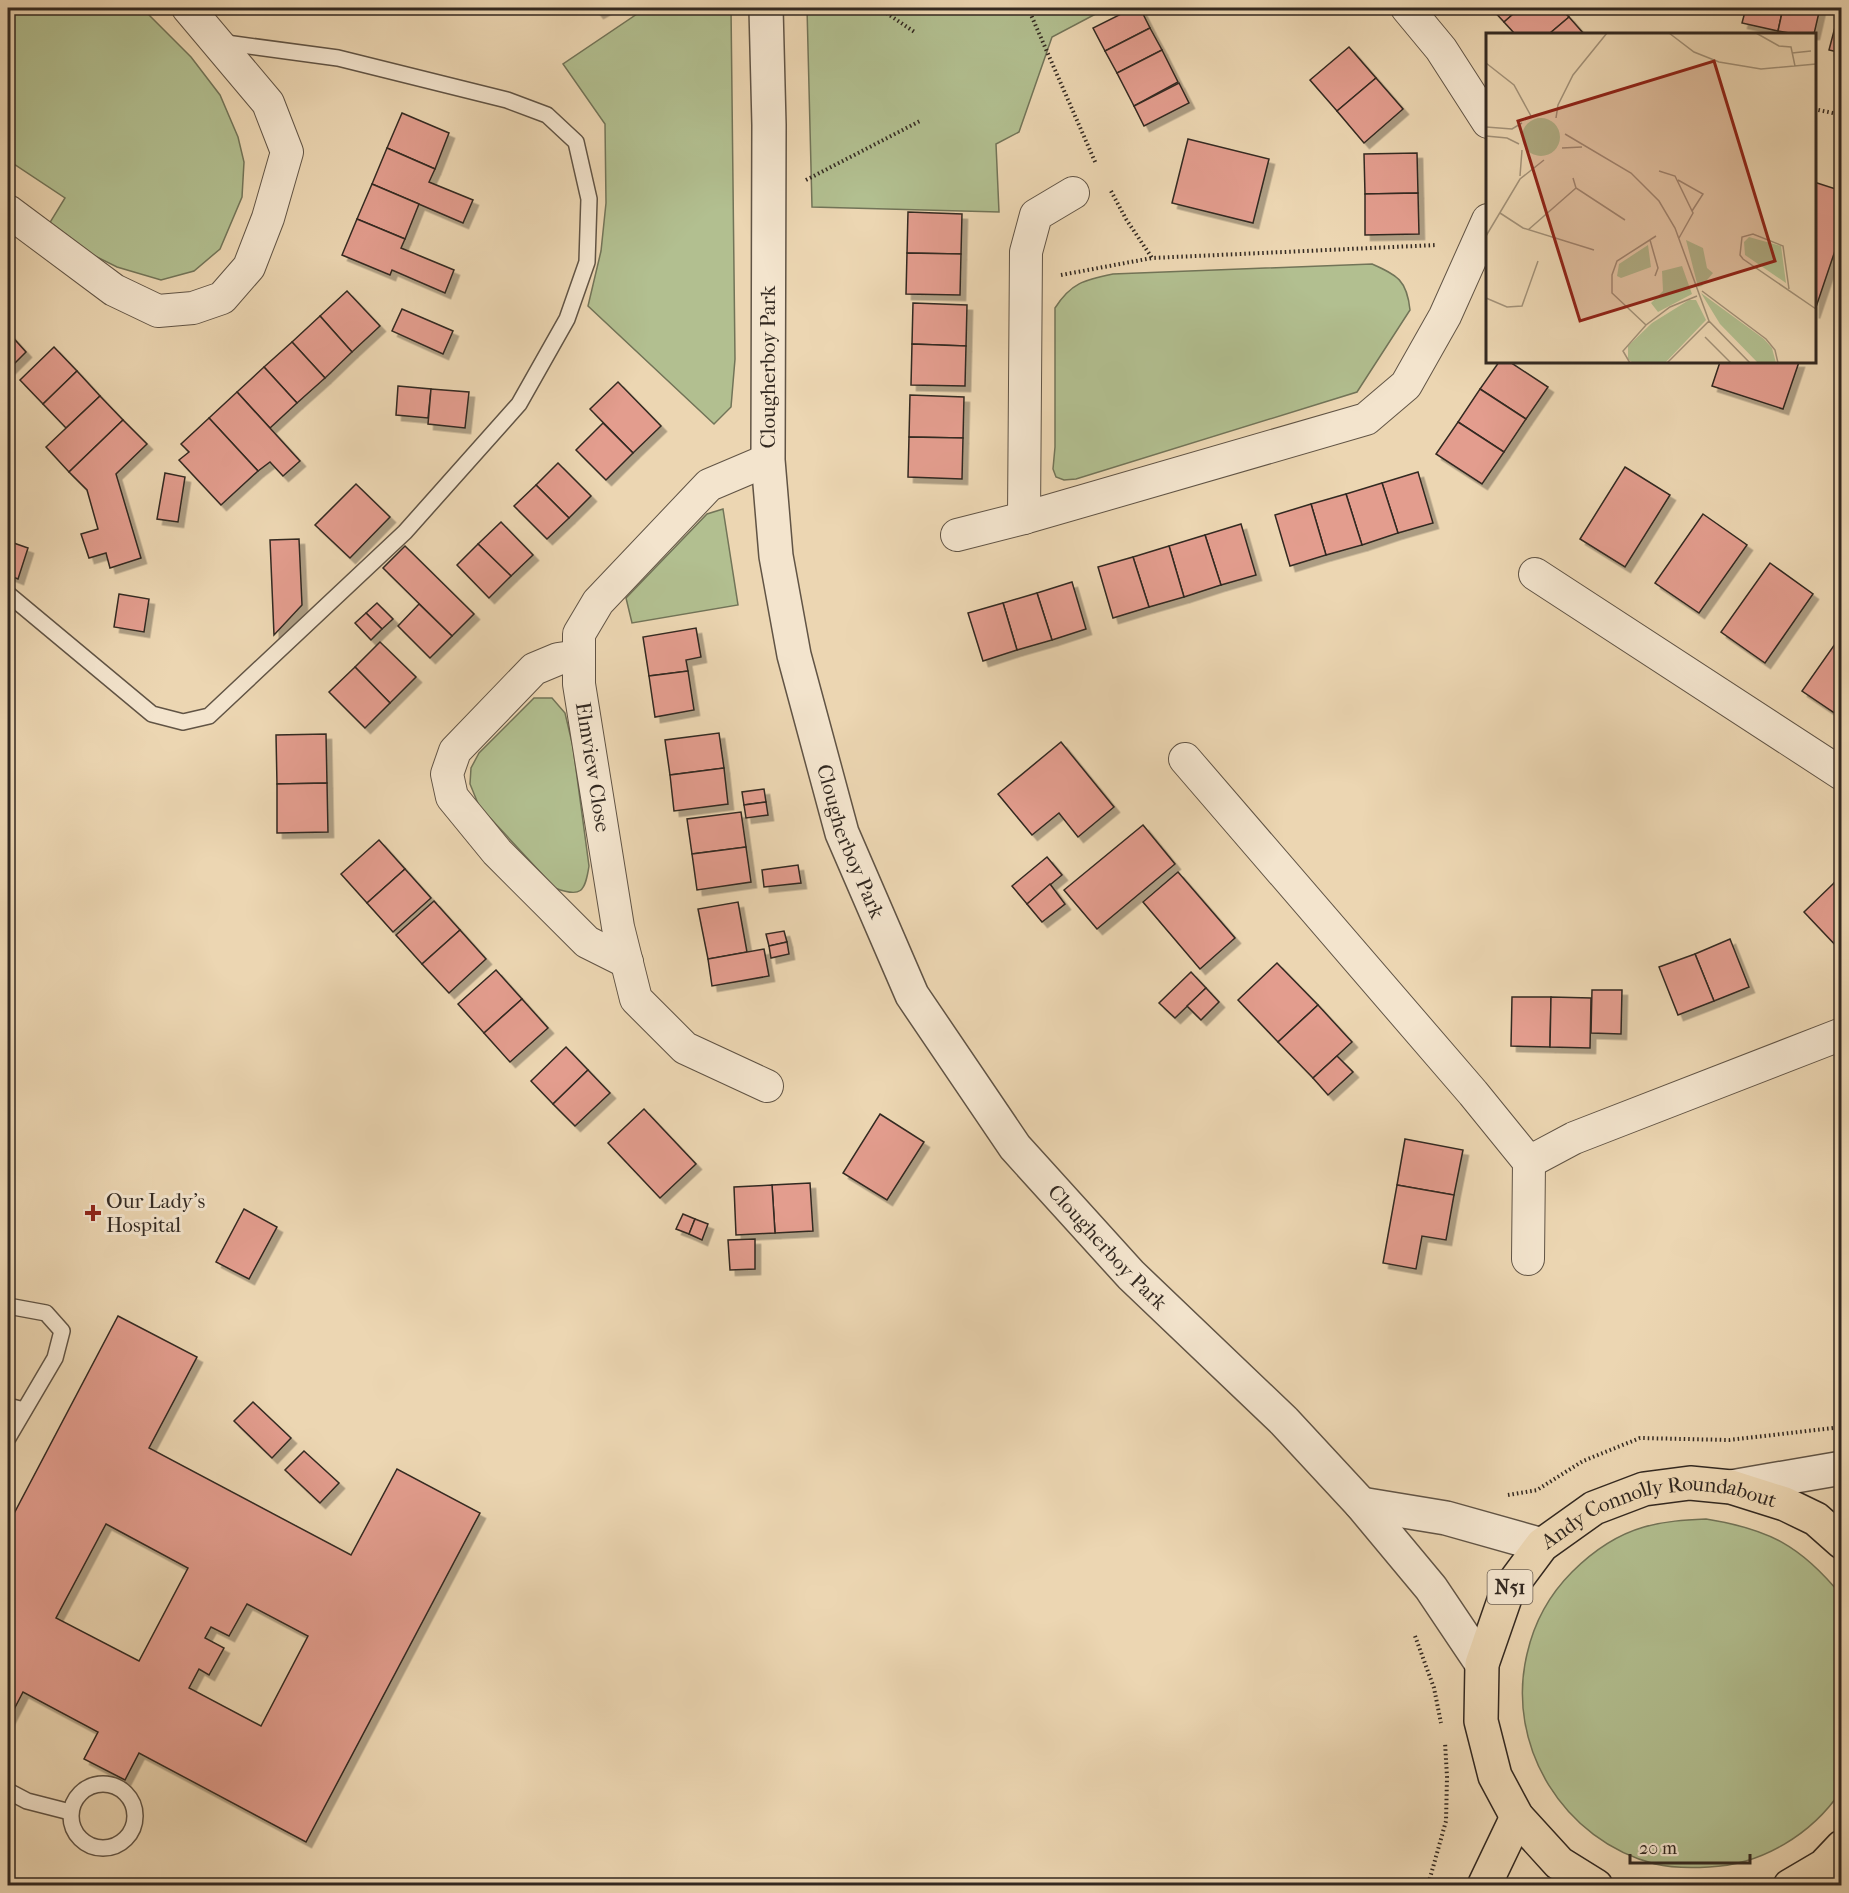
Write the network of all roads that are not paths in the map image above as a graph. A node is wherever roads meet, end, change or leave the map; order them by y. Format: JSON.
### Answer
{"nodes":[{"id":1,"x":188,"y":8,"type":"edge"},
{"id":2,"x":766,"y":8,"type":"edge"},
{"id":3,"x":1407,"y":8,"type":"edge"},
{"id":4,"x":216,"y":41,"type":"junction"},
{"id":5,"x":1486,"y":119,"type":"edge"},
{"id":6,"x":1073,"y":193,"type":"dead end"},
{"id":7,"x":8,"y":211,"type":"edge"},
{"id":8,"x":1482,"y":231,"type":"edge"},
{"id":9,"x":768,"y":460,"type":"junction"},
{"id":10,"x":1024,"y":518,"type":"junction"},
{"id":11,"x":957,"y":535,"type":"dead end"},
{"id":12,"x":1535,"y":574,"type":"dead end"},
{"id":13,"x":8,"y":594,"type":"edge"},
{"id":14,"x":579,"y":656,"type":"junction"},
{"id":15,"x":1185,"y":759,"type":"dead end"},
{"id":16,"x":1842,"y":774,"type":"edge"},
{"id":17,"x":627,"y":962,"type":"junction"},
{"id":18,"x":1842,"y":1034,"type":"edge"},
{"id":19,"x":767,"y":1086,"type":"dead end"},
{"id":20,"x":1529,"y":1162,"type":"junction"},
{"id":21,"x":1528,"y":1259,"type":"dead end"},
{"id":22,"x":8,"y":1305,"type":"edge"},
{"id":23,"x":8,"y":1406,"type":"edge"},
{"id":24,"x":24,"y":1410,"type":"junction"},
{"id":25,"x":8,"y":1438,"type":"edge"},
{"id":26,"x":1842,"y":1468,"type":"edge"},
{"id":27,"x":1731,"y":1487,"type":"junction"},
{"id":28,"x":1361,"y":1504,"type":"junction"},
{"id":29,"x":1842,"y":1542,"type":"edge"},
{"id":30,"x":1542,"y":1545,"type":"junction"},
{"id":31,"x":1482,"y":1664,"type":"junction"},
{"id":32,"x":8,"y":1791,"type":"edge"},
{"id":33,"x":70,"y":1812,"type":"junction"},
{"id":34,"x":1517,"y":1817,"type":"junction"},
{"id":35,"x":1836,"y":1858,"type":"edge"},
{"id":36,"x":1484,"y":1886,"type":"edge"},
{"id":37,"x":1596,"y":1886,"type":"edge"},
{"id":38,"x":1790,"y":1886,"type":"edge"}],
"edges":[{"from":1,"to":4,"type":"street"},
{"from":2,"to":9,"type":"street","name":"Clougherboy Park"},
{"from":3,"to":5,"type":"street"},
{"from":4,"to":7,"type":"street"},
{"from":4,"to":13,"type":"lane"},
{"from":6,"to":10,"type":"street"},
{"from":8,"to":10,"type":"street"},
{"from":9,"to":14,"type":"street","name":"Elmview Close"},
{"from":9,"to":28,"type":"street","name":"Clougherboy Park"},
{"from":10,"to":11,"type":"street"},
{"from":12,"to":16,"type":"street"},
{"from":14,"to":17,"type":"street","name":"Elmview Close"},
{"from":14,"to":17,"type":"street"},
{"from":15,"to":20,"type":"street"},
{"from":17,"to":19,"type":"street","name":"Elmview Close"},
{"from":18,"to":20,"type":"street"},
{"from":20,"to":21,"type":"street"},
{"from":22,"to":24,"type":"lane"},
{"from":23,"to":24,"type":"lane"},
{"from":24,"to":25,"type":"lane"},
{"from":26,"to":27,"type":"street"},
{"from":27,"to":29,"type":"main road","name":"Andy Connolly Roundabout","number":"N51"},
{"from":27,"to":30,"type":"main road","name":"Andy Connolly Roundabout","number":"N51"},
{"from":28,"to":30,"type":"street"},
{"from":28,"to":31,"type":"street","name":"Clougherboy Park"},
{"from":30,"to":31,"type":"main road","name":"Andy Connolly Roundabout","number":"N51"},
{"from":31,"to":34,"type":"main road","name":"Andy Connolly Roundabout","number":"N51"},
{"from":32,"to":33,"type":"lane"},
{"from":33,"to":33,"type":"lane"},
{"from":34,"to":36,"type":"main road"},
{"from":34,"to":37,"type":"main road","name":"Andy Connolly Roundabout","number":"N51"},
{"from":35,"to":38,"type":"main road"}]}
